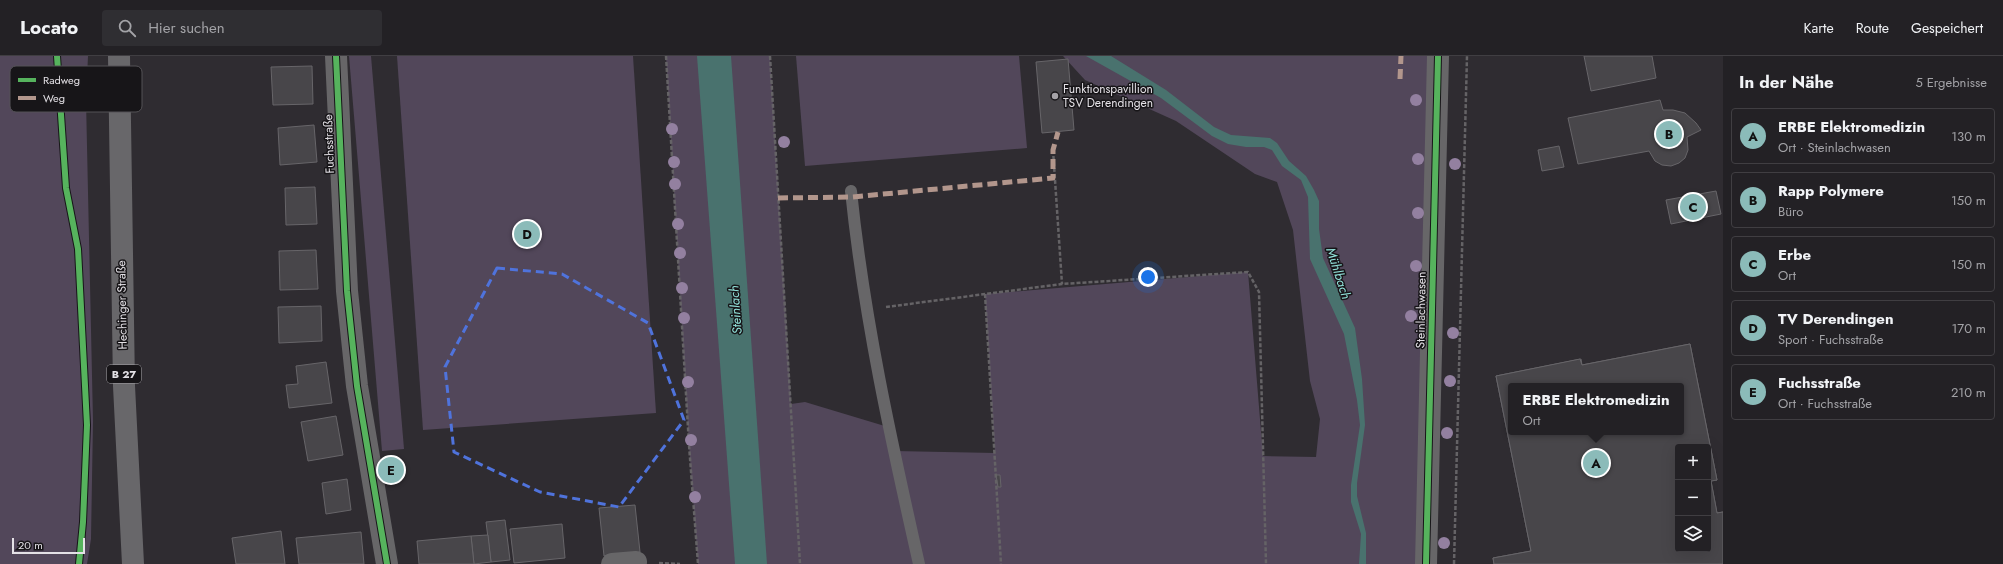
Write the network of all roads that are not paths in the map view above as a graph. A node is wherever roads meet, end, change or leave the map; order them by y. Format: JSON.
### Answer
{"nodes":[{"id":1,"x":119,"y":56,"type":"edge"},
{"id":2,"x":336,"y":56,"type":"edge"},
{"id":3,"x":1438,"y":56,"type":"edge"},
{"id":4,"x":119,"y":66,"type":"edge"},
{"id":5,"x":120,"y":112,"type":"edge"},
{"id":6,"x":851,"y":192,"type":"dead end"},
{"id":7,"x":130,"y":561,"type":"edge"},
{"id":8,"x":636,"y":562,"type":"dead end"},
{"id":9,"x":387,"y":564,"type":"edge"},
{"id":10,"x":612,"y":564,"type":"edge"},
{"id":11,"x":919,"y":564,"type":"edge"},
{"id":12,"x":1426,"y":564,"type":"edge"}],
"edges":[{"from":1,"to":4,"type":"main road","name":"Hechinger Straße","number":"B 27"},
{"from":2,"to":9,"type":"street","name":"Fuchsstraße"},
{"from":3,"to":12,"type":"street","name":"Steinlachwasen"},
{"from":5,"to":7,"type":"main road","name":"Hechinger Straße","number":"B 27"},
{"from":6,"to":11,"type":"lane"},
{"from":8,"to":10,"type":"street"}]}
